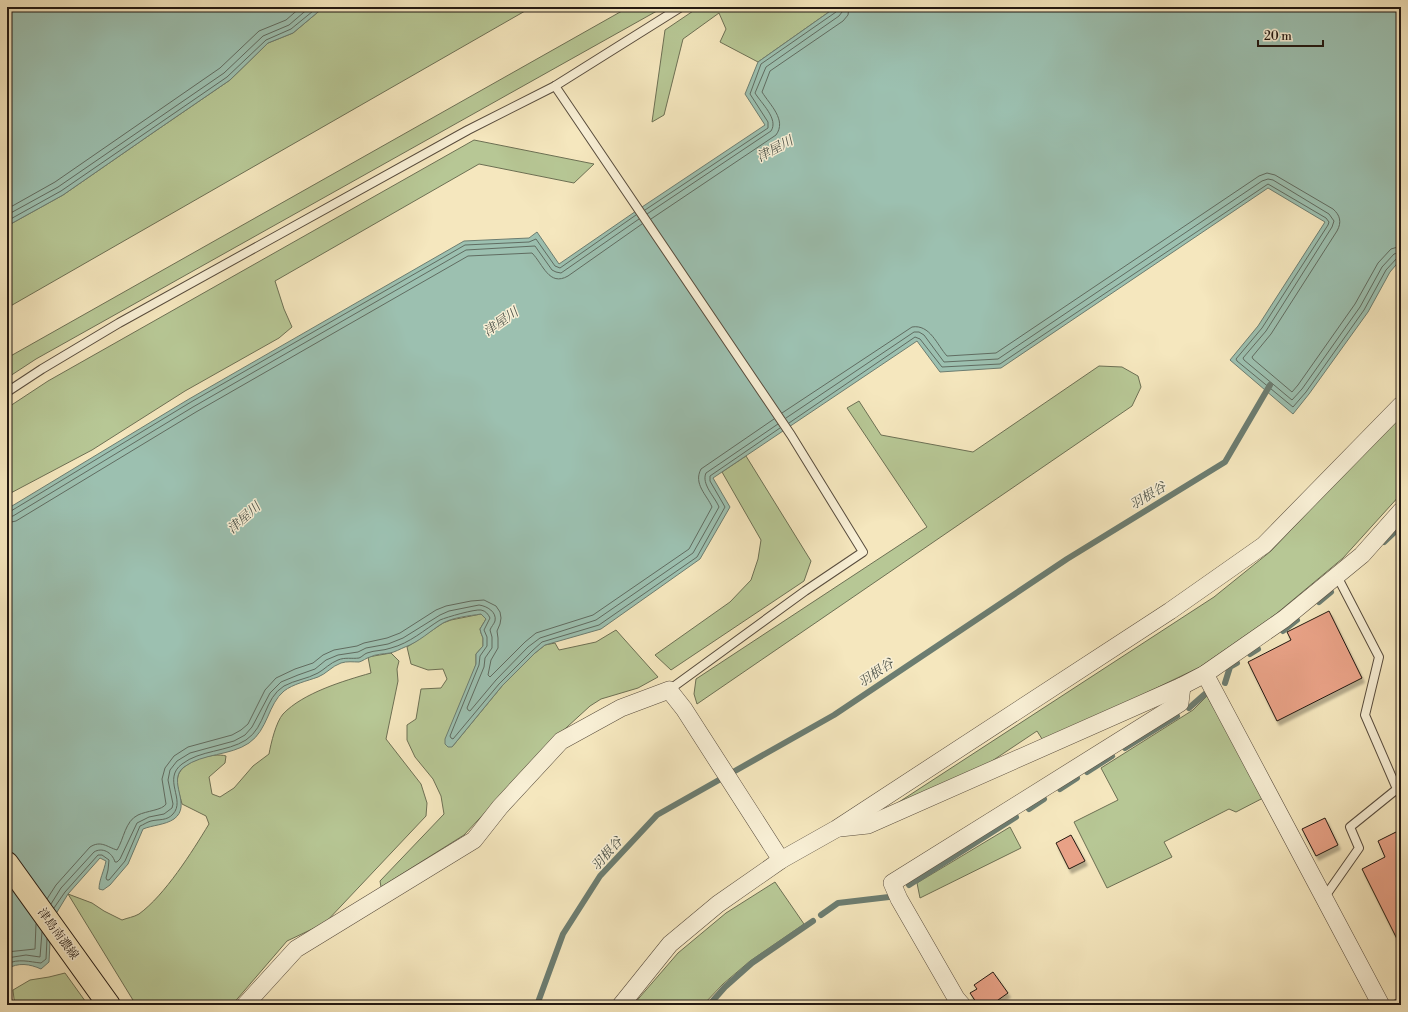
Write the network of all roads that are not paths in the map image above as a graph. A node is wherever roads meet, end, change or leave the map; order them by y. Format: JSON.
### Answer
{"nodes":[{"id":1,"x":681,"y":7,"type":"edge"},
{"id":2,"x":555,"y":86,"type":"junction"},
{"id":3,"x":7,"y":392,"type":"edge"},
{"id":4,"x":1401,"y":405,"type":"edge"},
{"id":5,"x":1401,"y":511,"type":"edge"},
{"id":6,"x":1337,"y":576,"type":"junction"},
{"id":7,"x":1206,"y":674,"type":"junction"},
{"id":8,"x":1182,"y":686,"type":"junction"},
{"id":9,"x":669,"y":690,"type":"junction"},
{"id":10,"x":836,"y":828,"type":"junction"},
{"id":11,"x":781,"y":860,"type":"junction"},
{"id":12,"x":7,"y":863,"type":"edge"},
{"id":13,"x":1324,"y":898,"type":"junction"},
{"id":14,"x":1401,"y":1002,"type":"edge"},
{"id":15,"x":109,"y":1005,"type":"edge"},
{"id":16,"x":245,"y":1005,"type":"edge"},
{"id":17,"x":621,"y":1005,"type":"edge"},
{"id":18,"x":962,"y":1005,"type":"edge"},
{"id":19,"x":1381,"y":1005,"type":"edge"},
{"id":20,"x":1395,"y":1005,"type":"edge"}],
"edges":[{"from":1,"to":2,"type":"lane"},
{"from":2,"to":3,"type":"lane"},
{"from":2,"to":9,"type":"lane"},
{"from":4,"to":10,"type":"street"},
{"from":5,"to":6,"type":"street"},
{"from":6,"to":7,"type":"street"},
{"from":6,"to":13,"type":"lane"},
{"from":7,"to":8,"type":"street"},
{"from":7,"to":13,"type":"street"},
{"from":8,"to":10,"type":"street"},
{"from":8,"to":18,"type":"street"},
{"from":9,"to":11,"type":"street"},
{"from":9,"to":16,"type":"street"},
{"from":10,"to":11,"type":"street"},
{"from":11,"to":17,"type":"street"},
{"from":12,"to":15,"type":"main road","name":"津島南濃線"},
{"from":13,"to":19,"type":"street"},
{"from":14,"to":20,"type":"lane"}]}
